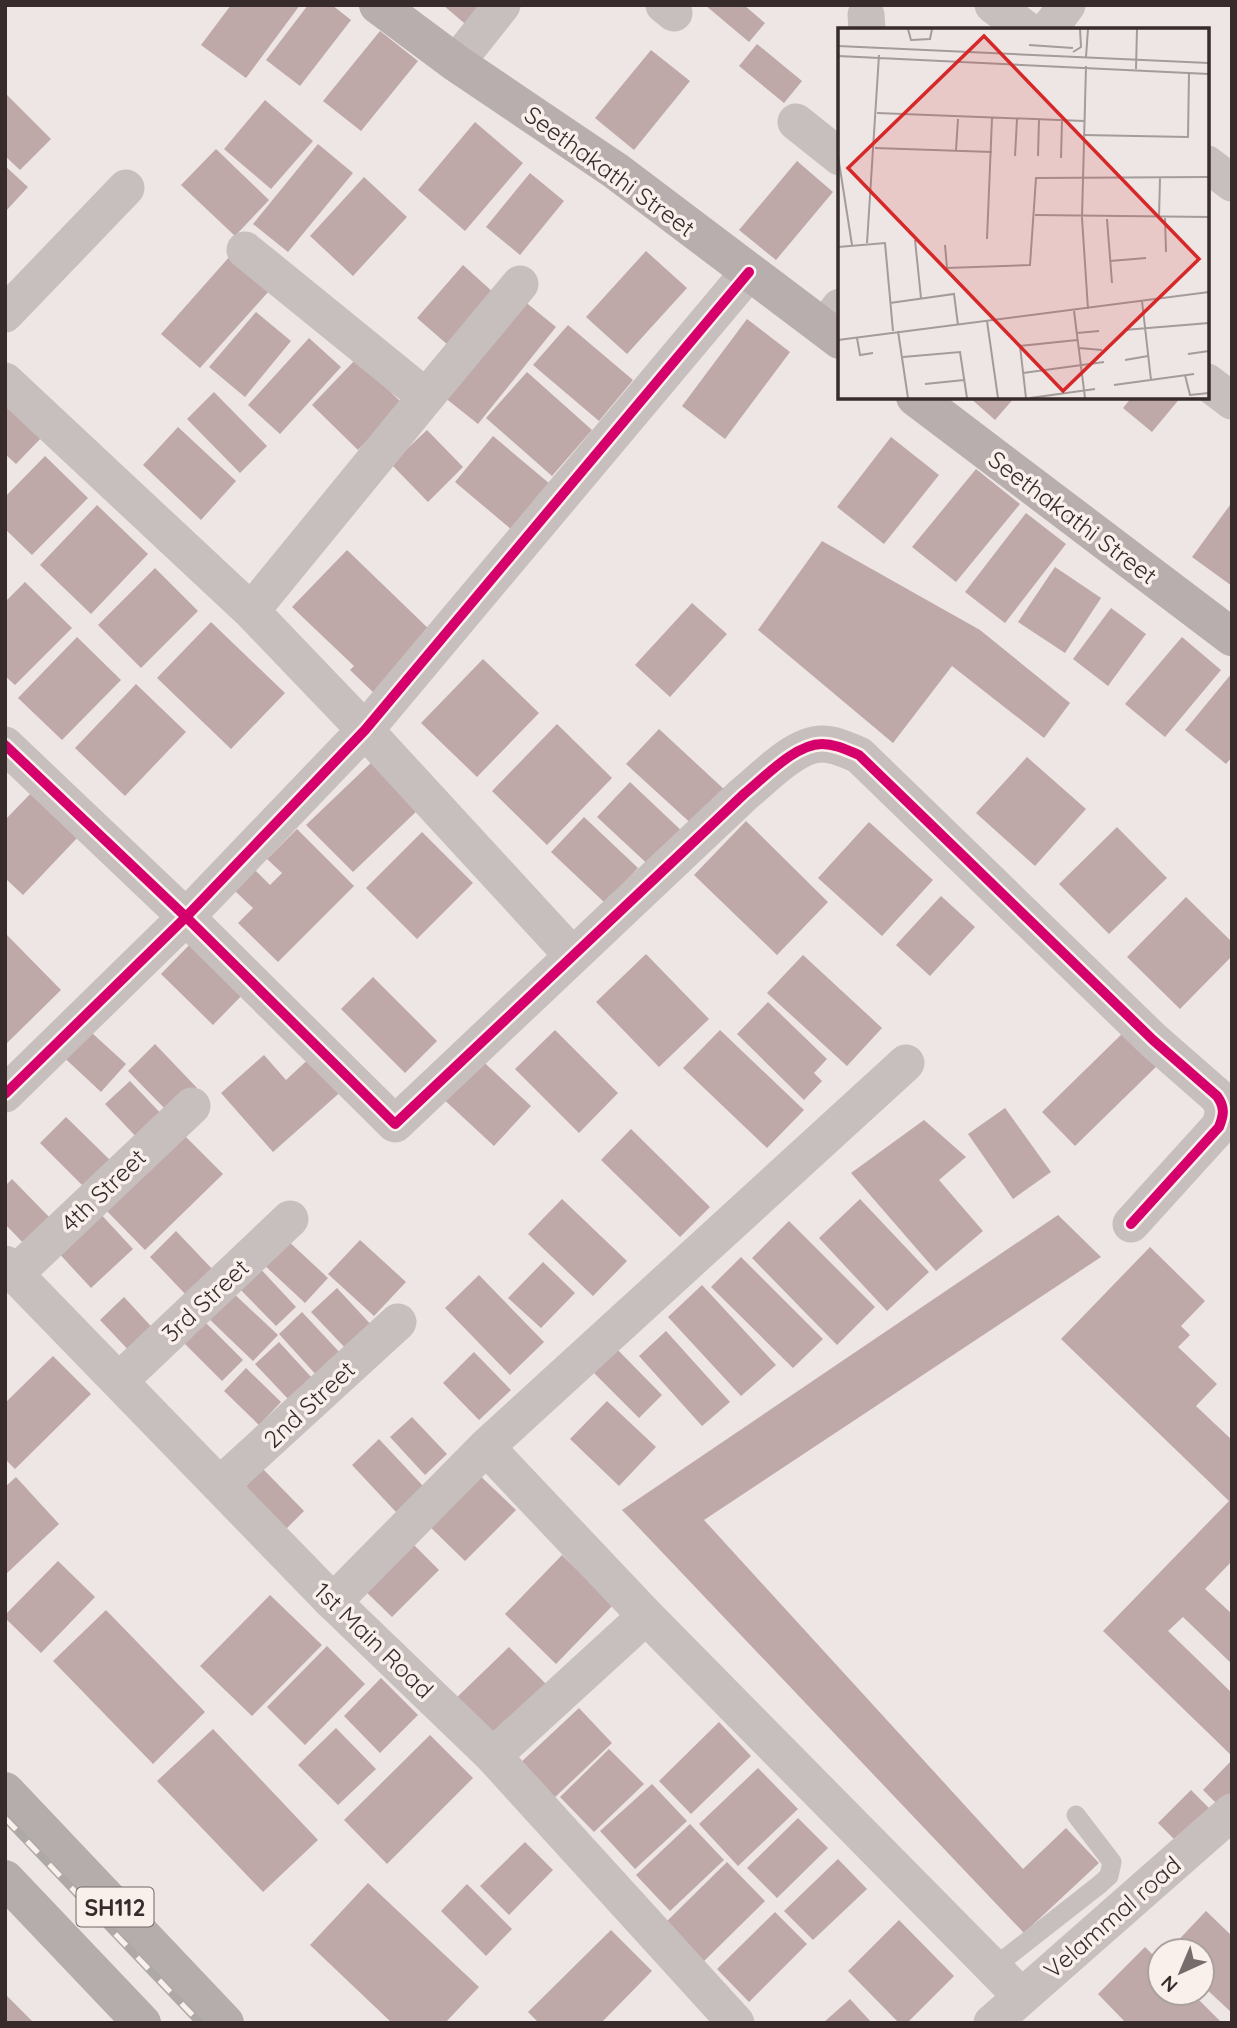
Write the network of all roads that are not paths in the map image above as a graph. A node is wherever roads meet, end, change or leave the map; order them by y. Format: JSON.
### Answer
{"nodes":[{"id":1,"x":378,"y":5,"type":"edge"},
{"id":2,"x":502,"y":5,"type":"edge"},
{"id":3,"x":993,"y":5,"type":"edge"},
{"id":4,"x":1066,"y":5,"type":"edge"},
{"id":5,"x":1024,"y":28,"type":"edge"},
{"id":6,"x":1049,"y":28,"type":"edge"},
{"id":7,"x":456,"y":63,"type":"junction"},
{"id":8,"x":796,"y":122,"type":"dead end"},
{"id":9,"x":838,"y":155,"type":"edge"},
{"id":10,"x":1209,"y":166,"type":"edge"},
{"id":11,"x":1232,"y":183,"type":"edge"},
{"id":12,"x":126,"y":188,"type":"dead end"},
{"id":13,"x":245,"y":250,"type":"dead end"},
{"id":14,"x":749,"y":272,"type":"junction"},
{"id":15,"x":520,"y":284,"type":"dead end"},
{"id":16,"x":5,"y":314,"type":"edge"},
{"id":17,"x":834,"y":325,"type":"edge"},
{"id":18,"x":5,"y":381,"type":"edge"},
{"id":19,"x":1209,"y":384,"type":"edge"},
{"id":20,"x":425,"y":397,"type":"junction"},
{"id":21,"x":918,"y":399,"type":"edge"},
{"id":22,"x":1232,"y":401,"type":"edge"},
{"id":23,"x":251,"y":611,"type":"junction"},
{"id":24,"x":1232,"y":637,"type":"edge"},
{"id":25,"x":365,"y":730,"type":"junction"},
{"id":26,"x":5,"y":745,"type":"edge"},
{"id":27,"x":186,"y":917,"type":"junction"},
{"id":28,"x":573,"y":956,"type":"junction"},
{"id":29,"x":906,"y":1063,"type":"dead end"},
{"id":30,"x":5,"y":1094,"type":"edge"},
{"id":31,"x":192,"y":1106,"type":"dead end"},
{"id":32,"x":290,"y":1219,"type":"dead end"},
{"id":33,"x":1131,"y":1224,"type":"dead end"},
{"id":34,"x":10,"y":1269,"type":"edge"},
{"id":35,"x":398,"y":1322,"type":"dead end"},
{"id":36,"x":119,"y":1381,"type":"junction"},
{"id":37,"x":486,"y":1447,"type":"junction"},
{"id":38,"x":220,"y":1485,"type":"junction"},
{"id":39,"x":333,"y":1602,"type":"junction"},
{"id":40,"x":646,"y":1616,"type":"junction"},
{"id":41,"x":493,"y":1756,"type":"junction"},
{"id":42,"x":5,"y":1791,"type":"edge"},
{"id":43,"x":1232,"y":1812,"type":"edge"},
{"id":44,"x":1076,"y":1815,"type":"dead end"},
{"id":45,"x":5,"y":1878,"type":"edge"},
{"id":46,"x":1076,"y":1926,"type":"junction"},
{"id":47,"x":993,"y":1968,"type":"junction"},
{"id":48,"x":1021,"y":1996,"type":"junction"},
{"id":49,"x":142,"y":2023,"type":"edge"},
{"id":50,"x":225,"y":2023,"type":"edge"},
{"id":51,"x":736,"y":2023,"type":"edge"},
{"id":52,"x":992,"y":2023,"type":"edge"}],
"edges":[{"from":1,"to":7,"type":"street","name":"Seethakathi Street"},
{"from":2,"to":7,"type":"street"},
{"from":3,"to":5,"type":"street"},
{"from":4,"to":6,"type":"street"},
{"from":7,"to":14,"type":"street","name":"Seethakathi Street"},
{"from":8,"to":9,"type":"street"},
{"from":10,"to":11,"type":"street"},
{"from":12,"to":16,"type":"street"},
{"from":13,"to":20,"type":"street"},
{"from":14,"to":17,"type":"street","name":"Seethakathi Street"},
{"from":14,"to":25,"type":"street"},
{"from":15,"to":20,"type":"street"},
{"from":18,"to":23,"type":"street"},
{"from":19,"to":22,"type":"street"},
{"from":20,"to":23,"type":"street"},
{"from":21,"to":24,"type":"street","name":"Seethakathi Street"},
{"from":23,"to":25,"type":"street"},
{"from":25,"to":27,"type":"street"},
{"from":25,"to":28,"type":"street"},
{"from":26,"to":27,"type":"street"},
{"from":27,"to":28,"type":"street"},
{"from":27,"to":30,"type":"street"},
{"from":28,"to":33,"type":"street"},
{"from":29,"to":37,"type":"street"},
{"from":31,"to":34,"type":"street","name":"4th Street"},
{"from":32,"to":36,"type":"street","name":"3rd Street"},
{"from":34,"to":36,"type":"street","name":"1st Main Road"},
{"from":35,"to":38,"type":"street","name":"2nd Street"},
{"from":36,"to":38,"type":"street","name":"1st Main Road"},
{"from":37,"to":39,"type":"street"},
{"from":37,"to":40,"type":"street"},
{"from":38,"to":39,"type":"street","name":"1st Main Road"},
{"from":39,"to":41,"type":"street","name":"1st Main Road"},
{"from":40,"to":41,"type":"street"},
{"from":40,"to":47,"type":"street"},
{"from":41,"to":51,"type":"street","name":"1st Main Road"},
{"from":42,"to":50,"type":"main road","number":"SH112"},
{"from":43,"to":46,"type":"street","name":"Velammal road"},
{"from":44,"to":46,"type":"lane"},
{"from":45,"to":49,"type":"main road","number":"SH112"},
{"from":46,"to":47,"type":"lane"},
{"from":46,"to":48,"type":"street","name":"Velammal road"},
{"from":47,"to":48,"type":"street"},
{"from":48,"to":52,"type":"street","name":"Velammal road"}]}
